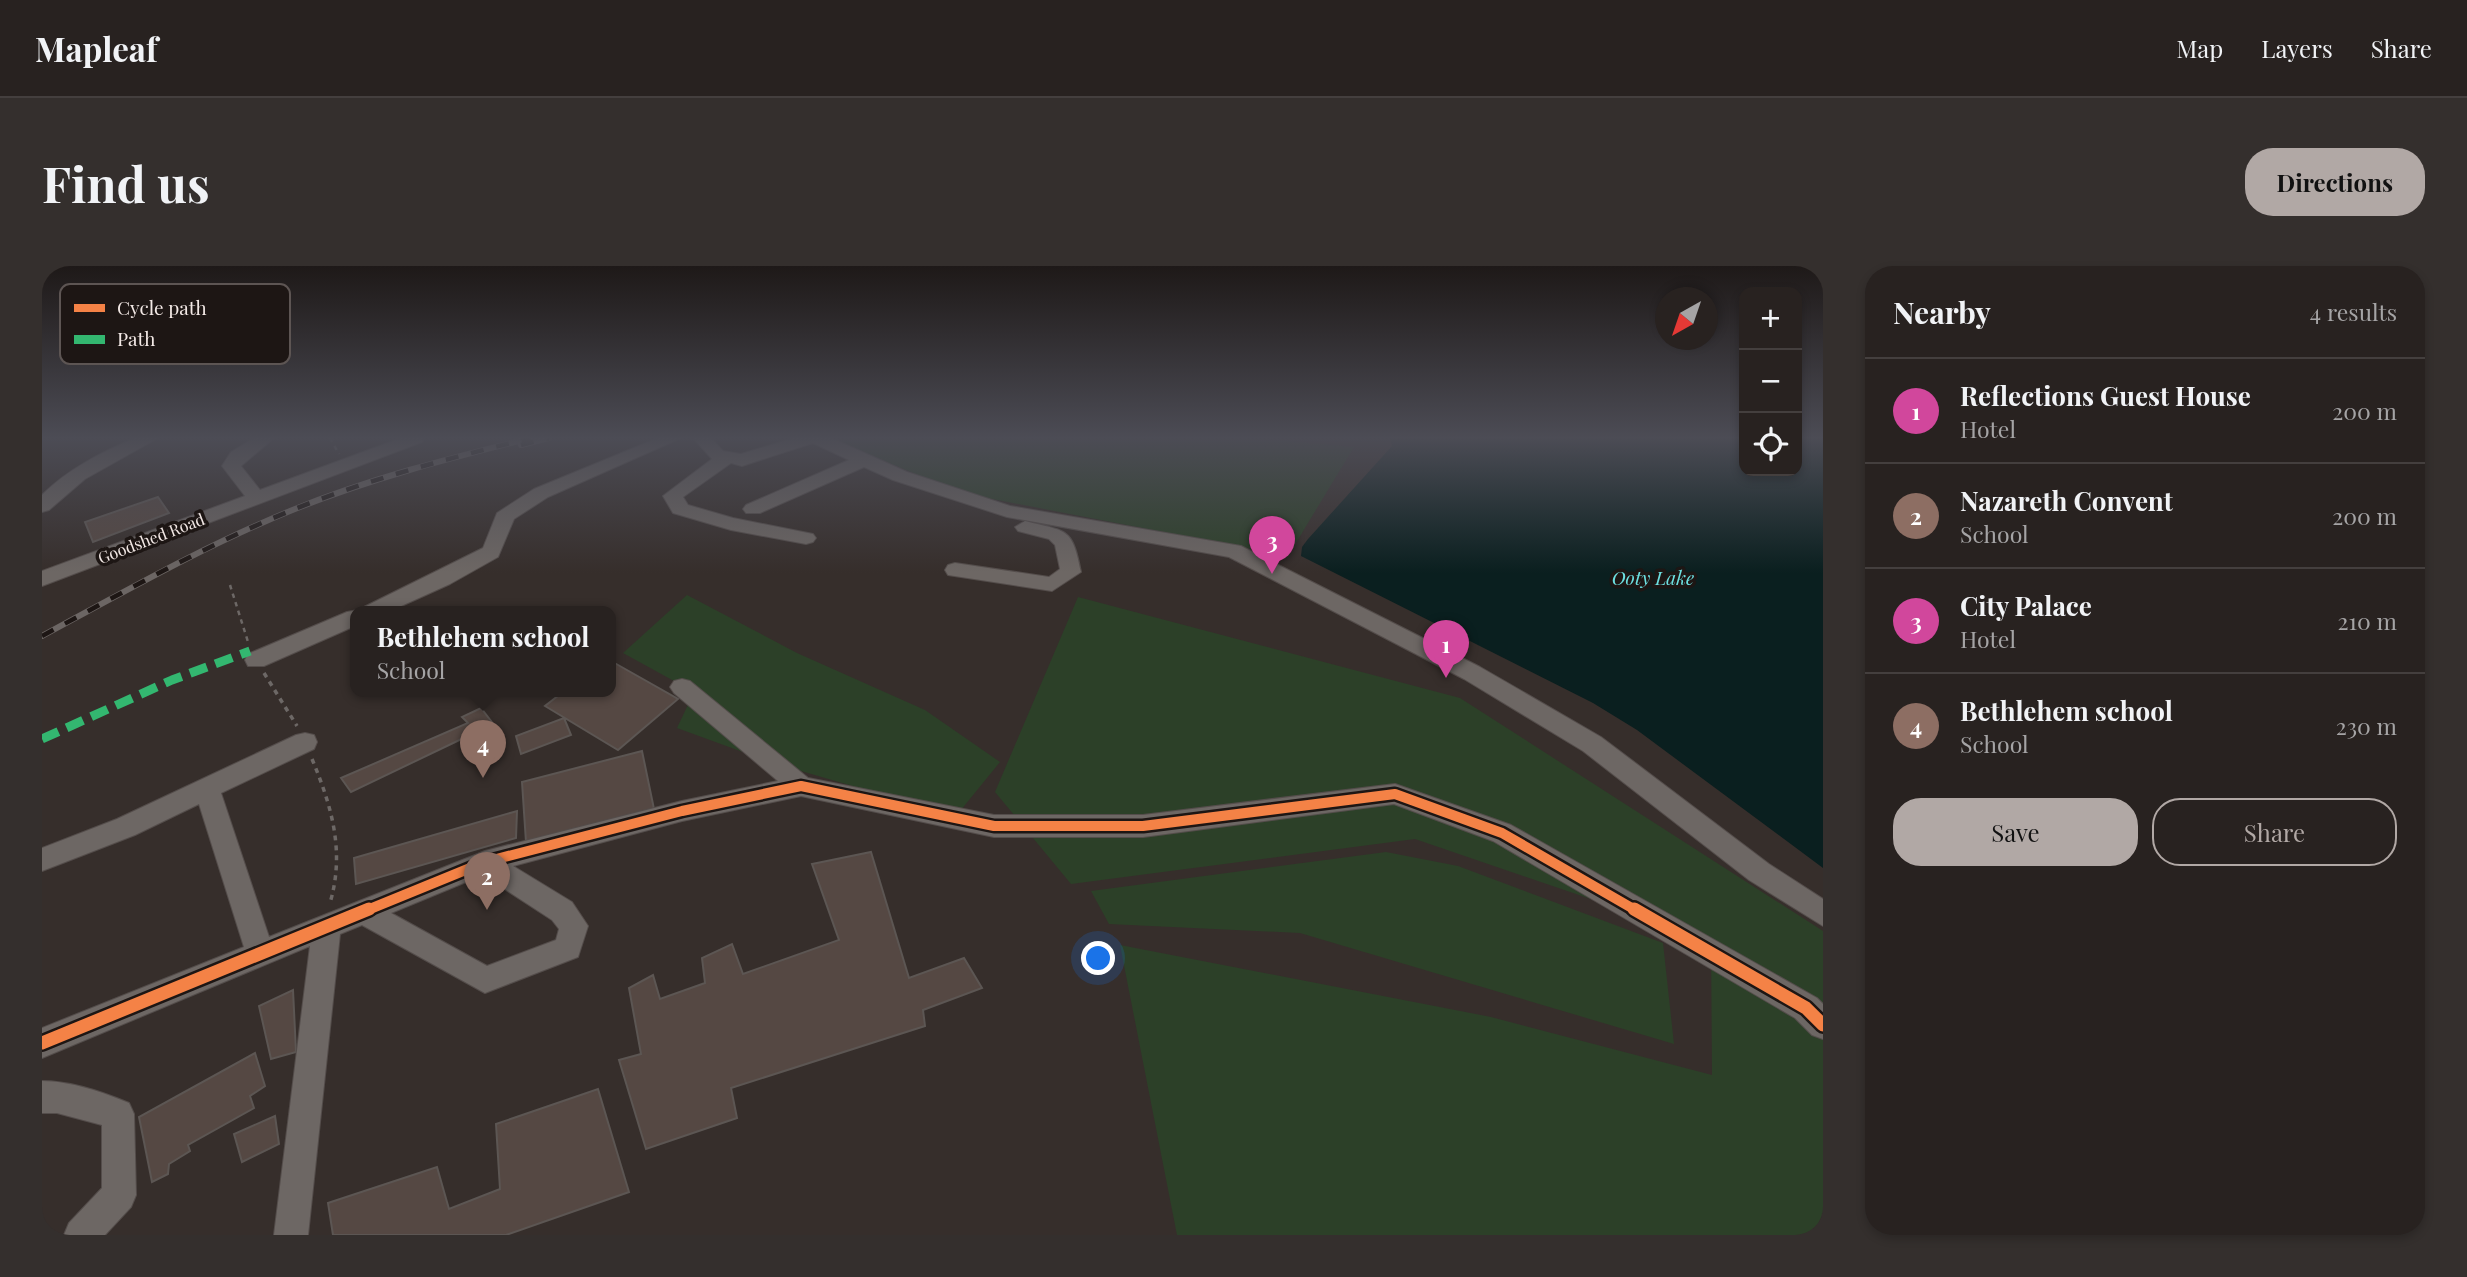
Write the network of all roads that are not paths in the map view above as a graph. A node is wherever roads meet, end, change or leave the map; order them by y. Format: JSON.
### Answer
{"nodes":[{"id":1,"x":63,"y":483,"type":"edge"},
{"id":2,"x":65,"y":483,"type":"edge"},
{"id":3,"x":68,"y":483,"type":"edge"},
{"id":4,"x":245,"y":483,"type":"edge"},
{"id":5,"x":296,"y":483,"type":"edge"},
{"id":6,"x":564,"y":483,"type":"edge"},
{"id":7,"x":691,"y":483,"type":"edge"},
{"id":8,"x":811,"y":483,"type":"edge"},
{"id":9,"x":916,"y":483,"type":"edge"},
{"id":10,"x":919,"y":483,"type":"edge"},
{"id":11,"x":59,"y":487,"type":"junction"},
{"id":12,"x":257,"y":498,"type":"junction"},
{"id":13,"x":42,"y":506,"type":"edge"},
{"id":14,"x":753,"y":509,"type":"dead end"},
{"id":15,"x":806,"y":538,"type":"dead end"},
{"id":16,"x":955,"y":570,"type":"dead end"},
{"id":17,"x":42,"y":579,"type":"edge"},
{"id":18,"x":382,"y":606,"type":"edge"},
{"id":19,"x":350,"y":619,"type":"edge"},
{"id":20,"x":256,"y":660,"type":"dead end"},
{"id":21,"x":682,"y":687,"type":"dead end"},
{"id":22,"x":305,"y":743,"type":"dead end"},
{"id":23,"x":800,"y":786,"type":"junction"},
{"id":24,"x":206,"y":789,"type":"junction"},
{"id":25,"x":42,"y":860,"type":"edge"},
{"id":26,"x":485,"y":862,"type":"junction"},
{"id":27,"x":364,"y":912,"type":"junction"},
{"id":28,"x":1823,"y":914,"type":"edge"},
{"id":29,"x":327,"y":925,"type":"junction"},
{"id":30,"x":260,"y":953,"type":"junction"},
{"id":31,"x":1823,"y":1025,"type":"edge"},
{"id":32,"x":42,"y":1043,"type":"edge"},
{"id":33,"x":50,"y":1097,"type":"edge"},
{"id":34,"x":81,"y":1235,"type":"edge"},
{"id":35,"x":291,"y":1235,"type":"edge"}],
"edges":[{"from":1,"to":11,"type":"street"},
{"from":2,"to":11,"type":"street"},
{"from":3,"to":11,"type":"street"},
{"from":4,"to":12,"type":"street"},
{"from":5,"to":12,"type":"street","name":"Goodshed Road"},
{"from":6,"to":18,"type":"street"},
{"from":7,"to":15,"type":"street"},
{"from":8,"to":14,"type":"street"},
{"from":9,"to":16,"type":"street"},
{"from":10,"to":28,"type":"street"},
{"from":11,"to":13,"type":"street"},
{"from":12,"to":17,"type":"street","name":"Goodshed Road"},
{"from":19,"to":20,"type":"street"},
{"from":21,"to":23,"type":"street"},
{"from":22,"to":24,"type":"street"},
{"from":23,"to":26,"type":"street"},
{"from":23,"to":31,"type":"street"},
{"from":24,"to":25,"type":"street"},
{"from":24,"to":30,"type":"street"},
{"from":26,"to":27,"type":"street"},
{"from":26,"to":27,"type":"street"},
{"from":27,"to":29,"type":"street"},
{"from":29,"to":30,"type":"street"},
{"from":29,"to":35,"type":"street"},
{"from":30,"to":32,"type":"street"},
{"from":33,"to":34,"type":"street"}]}
